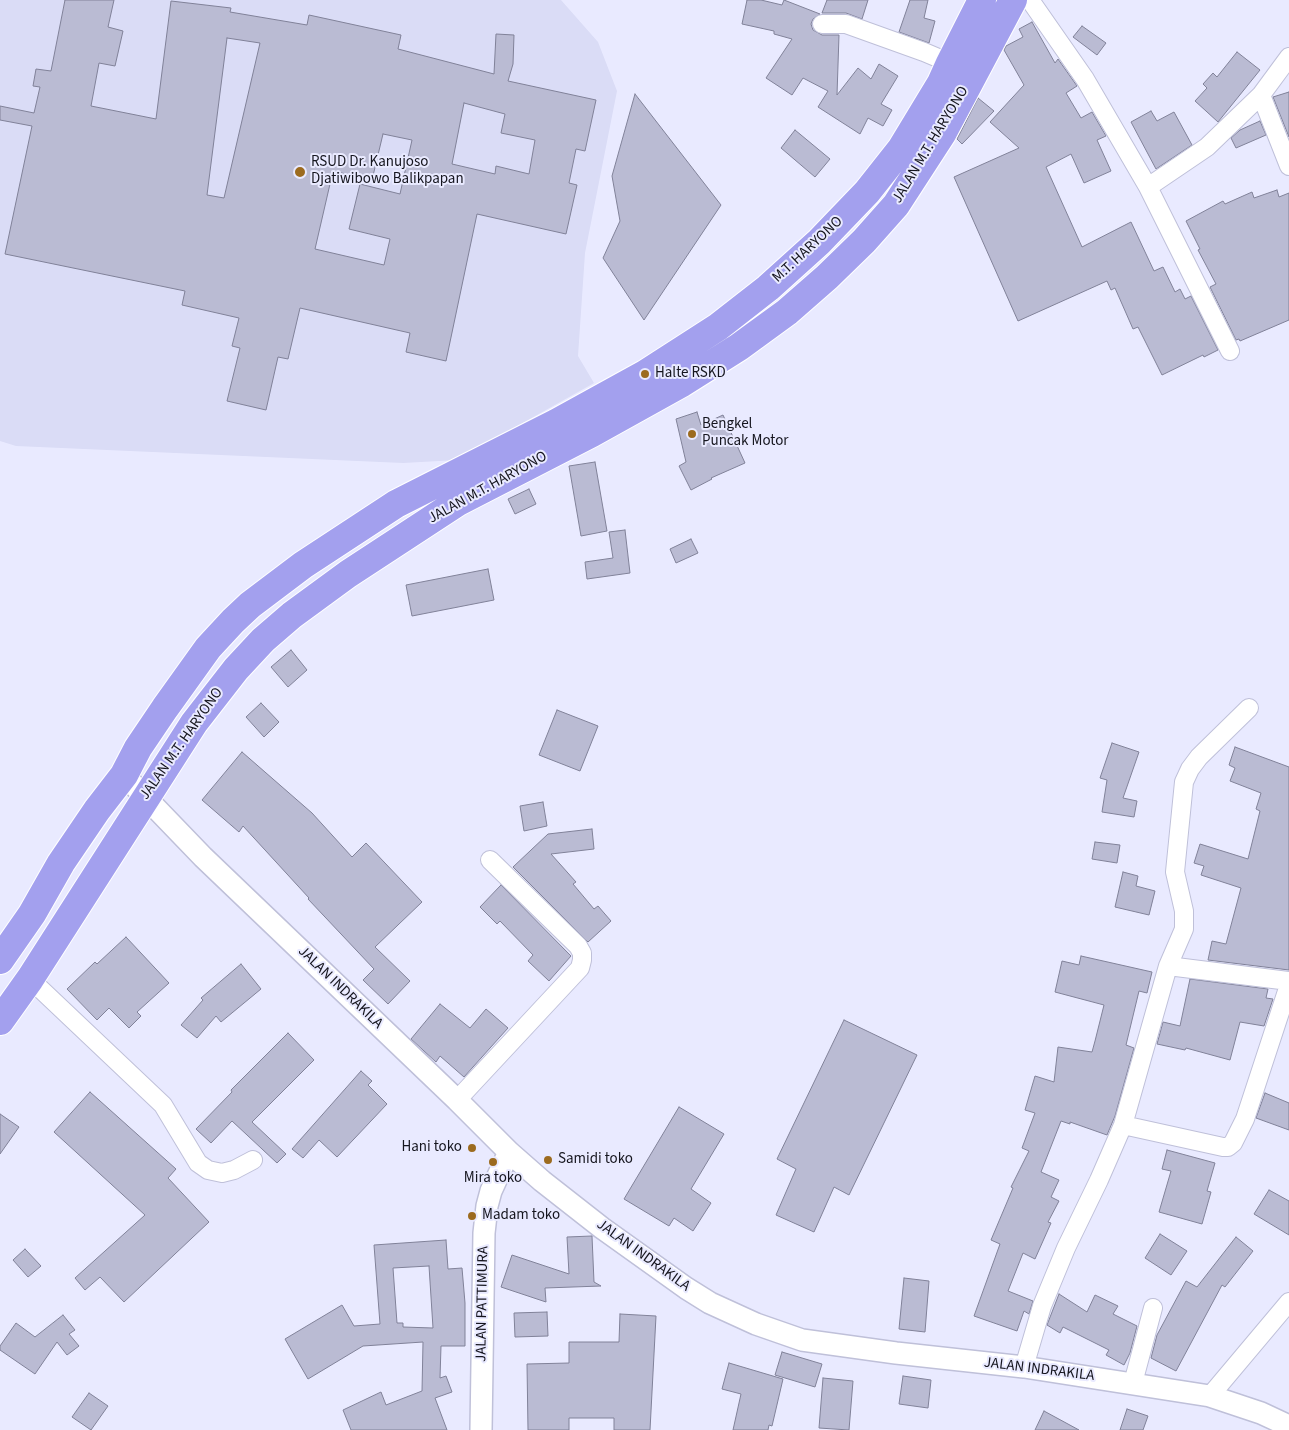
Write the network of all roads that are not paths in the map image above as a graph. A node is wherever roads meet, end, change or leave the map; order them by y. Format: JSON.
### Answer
{"nodes":[{"id":1,"x":982,"y":0,"type":"edge"},
{"id":2,"x":1013,"y":0,"type":"edge"},
{"id":3,"x":1030,"y":0,"type":"edge"},
{"id":4,"x":822,"y":24,"type":"dead end"},
{"id":5,"x":1289,"y":57,"type":"edge"},
{"id":6,"x":950,"y":62,"type":"junction"},
{"id":7,"x":1261,"y":95,"type":"junction"},
{"id":8,"x":1289,"y":166,"type":"edge"},
{"id":9,"x":1148,"y":187,"type":"junction"},
{"id":10,"x":1230,"y":351,"type":"dead end"},
{"id":11,"x":556,"y":423,"type":"joint"},
{"id":12,"x":1249,"y":708,"type":"dead end"},
{"id":13,"x":124,"y":775,"type":"junction"},
{"id":14,"x":146,"y":796,"type":"junction"},
{"id":15,"x":490,"y":860,"type":"dead end"},
{"id":16,"x":0,"y":960,"type":"edge"},
{"id":17,"x":1168,"y":966,"type":"junction"},
{"id":18,"x":30,"y":979,"type":"junction"},
{"id":19,"x":1289,"y":981,"type":"edge"},
{"id":20,"x":1289,"y":985,"type":"edge"},
{"id":21,"x":0,"y":1021,"type":"edge"},
{"id":22,"x":457,"y":1100,"type":"junction"},
{"id":23,"x":1123,"y":1125,"type":"junction"},
{"id":24,"x":509,"y":1152,"type":"junction"},
{"id":25,"x":253,"y":1160,"type":"dead end"},
{"id":26,"x":1289,"y":1302,"type":"edge"},
{"id":27,"x":1153,"y":1308,"type":"dead end"},
{"id":28,"x":1024,"y":1367,"type":"junction"},
{"id":29,"x":1133,"y":1383,"type":"junction"},
{"id":30,"x":1210,"y":1396,"type":"junction"},
{"id":31,"x":1289,"y":1426,"type":"edge"},
{"id":32,"x":481,"y":1430,"type":"edge"}],
"edges":[{"from":1,"to":6,"type":"highway","name":"M.T. HARYONO"},
{"from":2,"to":14,"type":"highway","name":"JALAN M.T. HARYONO"},
{"from":3,"to":9,"type":"street"},
{"from":4,"to":6,"type":"street"},
{"from":5,"to":7,"type":"street"},
{"from":6,"to":11,"type":"highway","name":"M.T. HARYONO"},
{"from":7,"to":8,"type":"street"},
{"from":7,"to":9,"type":"street"},
{"from":9,"to":10,"type":"street"},
{"from":11,"to":13,"type":"highway","name":"JALAN M.T. HARYONO"},
{"from":12,"to":17,"type":"street"},
{"from":13,"to":14,"type":"street","name":"JALAN INDRAKILA"},
{"from":13,"to":16,"type":"highway","name":"JALAN M.T. HARYONO"},
{"from":14,"to":18,"type":"highway","name":"JALAN M.T. HARYONO"},
{"from":14,"to":22,"type":"street","name":"JALAN INDRAKILA"},
{"from":15,"to":22,"type":"street"},
{"from":17,"to":19,"type":"street"},
{"from":17,"to":23,"type":"street"},
{"from":18,"to":21,"type":"highway","name":"JALAN M.T. HARYONO"},
{"from":18,"to":25,"type":"street"},
{"from":20,"to":23,"type":"street"},
{"from":22,"to":24,"type":"street","name":"JALAN INDRAKILA"},
{"from":23,"to":28,"type":"street"},
{"from":24,"to":28,"type":"street","name":"JALAN INDRAKILA"},
{"from":24,"to":32,"type":"street","name":"JALAN PATTIMURA"},
{"from":26,"to":30,"type":"street"},
{"from":27,"to":29,"type":"street"},
{"from":28,"to":29,"type":"street","name":"JALAN INDRAKILA"},
{"from":29,"to":30,"type":"street","name":"JALAN INDRAKILA"},
{"from":30,"to":31,"type":"street","name":"JALAN INDRAKILA"}]}
